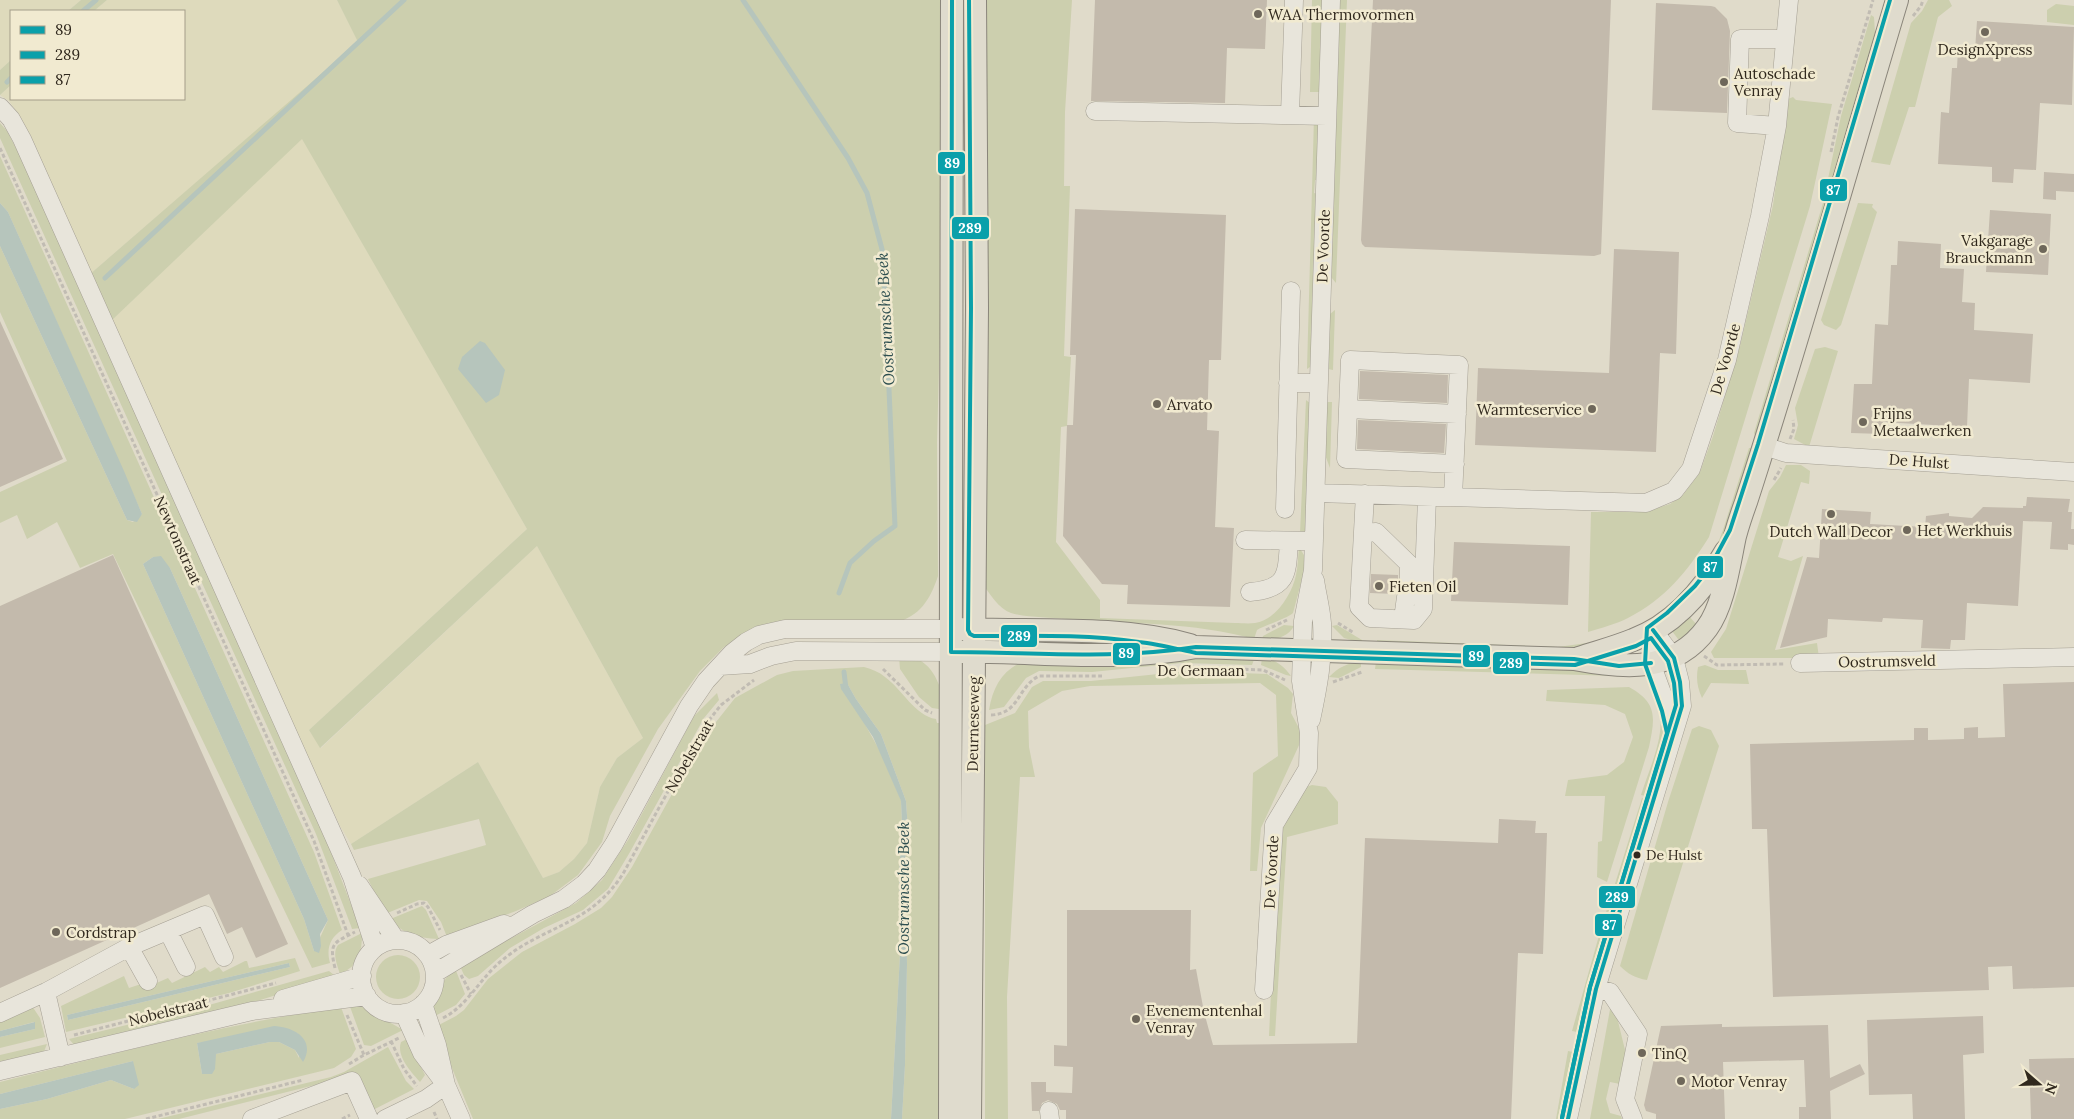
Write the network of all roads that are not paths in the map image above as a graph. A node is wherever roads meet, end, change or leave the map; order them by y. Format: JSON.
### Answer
{"nodes":[{"id":1,"x":952,"y":0,"type":"edge"},
{"id":2,"x":975,"y":0,"type":"edge"},
{"id":3,"x":1294,"y":0,"type":"edge"},
{"id":4,"x":1331,"y":0,"type":"edge"},
{"id":5,"x":1789,"y":0,"type":"edge"},
{"id":6,"x":1897,"y":0,"type":"edge"},
{"id":7,"x":1785,"y":39,"type":"junction"},
{"id":8,"x":0,"y":107,"type":"edge"},
{"id":9,"x":1095,"y":111,"type":"dead end"},
{"id":10,"x":1290,"y":114,"type":"junction"},
{"id":11,"x":1327,"y":116,"type":"junction"},
{"id":12,"x":1777,"y":126,"type":"junction"},
{"id":13,"x":1291,"y":291,"type":"dead end"},
{"id":14,"x":1288,"y":383,"type":"junction"},
{"id":15,"x":1319,"y":383,"type":"junction"},
{"id":16,"x":1348,"y":409,"type":"junction"},
{"id":17,"x":1457,"y":414,"type":"junction"},
{"id":18,"x":1764,"y":446,"type":"junction"},
{"id":19,"x":1455,"y":464,"type":"junction"},
{"id":20,"x":2074,"y":472,"type":"edge"},
{"id":21,"x":1316,"y":493,"type":"junction"},
{"id":22,"x":1365,"y":494,"type":"junction"},
{"id":23,"x":1427,"y":497,"type":"junction"},
{"id":24,"x":1453,"y":497,"type":"junction"},
{"id":25,"x":1285,"y":509,"type":"dead end"},
{"id":26,"x":1363,"y":533,"type":"junction"},
{"id":27,"x":1736,"y":533,"type":"junction"},
{"id":28,"x":1245,"y":540,"type":"dead end"},
{"id":29,"x":1289,"y":541,"type":"junction"},
{"id":30,"x":1314,"y":541,"type":"junction"},
{"id":31,"x":1250,"y":592,"type":"dead end"},
{"id":32,"x":1403,"y":619,"type":"junction"},
{"id":33,"x":1653,"y":630,"type":"junction"},
{"id":34,"x":967,"y":637,"type":"junction"},
{"id":35,"x":1312,"y":651,"type":"junction"},
{"id":36,"x":951,"y":652,"type":"junction"},
{"id":37,"x":2074,"y":657,"type":"edge"},
{"id":38,"x":1674,"y":658,"type":"junction"},
{"id":39,"x":1574,"y":660,"type":"junction"},
{"id":40,"x":1651,"y":663,"type":"junction"},
{"id":41,"x":1800,"y":663,"type":"road end"},
{"id":42,"x":720,"y":666,"type":"junction"},
{"id":43,"x":963,"y":715,"type":"junction"},
{"id":44,"x":1309,"y":733,"type":"junction"},
{"id":45,"x":1673,"y":733,"type":"junction"},
{"id":46,"x":352,"y":877,"type":"junction"},
{"id":47,"x":533,"y":914,"type":"junction"},
{"id":48,"x":168,"y":931,"type":"junction"},
{"id":49,"x":396,"y":940,"type":"junction"},
{"id":50,"x":129,"y":947,"type":"junction"},
{"id":51,"x":374,"y":948,"type":"junction"},
{"id":52,"x":428,"y":955,"type":"junction"},
{"id":53,"x":224,"y":957,"type":"dead end"},
{"id":54,"x":186,"y":967,"type":"dead end"},
{"id":55,"x":435,"y":973,"type":"junction"},
{"id":56,"x":362,"y":976,"type":"junction"},
{"id":57,"x":148,"y":982,"type":"dead end"},
{"id":58,"x":1596,"y":989,"type":"junction"},
{"id":59,"x":1264,"y":990,"type":"dead end"},
{"id":60,"x":46,"y":992,"type":"junction"},
{"id":61,"x":367,"y":996,"type":"junction"},
{"id":62,"x":423,"y":1004,"type":"junction"},
{"id":63,"x":252,"y":1011,"type":"junction"},
{"id":64,"x":0,"y":1013,"type":"edge"},
{"id":65,"x":404,"y":1013,"type":"junction"},
{"id":66,"x":61,"y":1057,"type":"junction"},
{"id":67,"x":0,"y":1071,"type":"edge"},
{"id":68,"x":446,"y":1085,"type":"junction"},
{"id":69,"x":252,"y":1119,"type":"edge"},
{"id":70,"x":369,"y":1119,"type":"edge"},
{"id":71,"x":385,"y":1119,"type":"edge"},
{"id":72,"x":462,"y":1119,"type":"edge"},
{"id":73,"x":950,"y":1119,"type":"edge"},
{"id":74,"x":970,"y":1119,"type":"edge"},
{"id":75,"x":1568,"y":1119,"type":"edge"},
{"id":76,"x":1632,"y":1119,"type":"edge"}],
"edges":[{"from":1,"to":34,"type":"main road","name":"Deurneseweg"},
{"from":2,"to":34,"type":"main road","name":"Deurneseweg"},
{"from":3,"to":10,"type":"street"},
{"from":4,"to":11,"type":"street","name":"De Voorde"},
{"from":5,"to":7,"type":"street","name":"De Voorde"},
{"from":6,"to":18,"type":"main road"},
{"from":7,"to":12,"type":"street","name":"De Voorde"},
{"from":7,"to":12,"type":"street"},
{"from":8,"to":46,"type":"street","name":"Newtonstraat"},
{"from":9,"to":10,"type":"street"},
{"from":10,"to":11,"type":"street"},
{"from":11,"to":15,"type":"street","name":"De Voorde"},
{"from":12,"to":24,"type":"street","name":"De Voorde"},
{"from":13,"to":14,"type":"street"},
{"from":14,"to":15,"type":"street"},
{"from":14,"to":25,"type":"street"},
{"from":15,"to":21,"type":"street","name":"De Voorde"},
{"from":16,"to":17,"type":"street"},
{"from":16,"to":17,"type":"street"},
{"from":16,"to":19,"type":"street"},
{"from":17,"to":19,"type":"street"},
{"from":18,"to":20,"type":"street","name":"De Hulst"},
{"from":18,"to":27,"type":"main road"},
{"from":19,"to":24,"type":"street"},
{"from":21,"to":22,"type":"street","name":"De Voorde"},
{"from":21,"to":30,"type":"street","name":"De Voorde"},
{"from":22,"to":23,"type":"street","name":"De Voorde"},
{"from":22,"to":26,"type":"street"},
{"from":23,"to":24,"type":"street","name":"De Voorde"},
{"from":23,"to":32,"type":"street"},
{"from":26,"to":32,"type":"street"},
{"from":26,"to":32,"type":"street"},
{"from":27,"to":33,"type":"main road","name":"De Germaan"},
{"from":27,"to":38,"type":"main road"},
{"from":28,"to":29,"type":"street"},
{"from":29,"to":30,"type":"street"},
{"from":29,"to":31,"type":"street"},
{"from":30,"to":35,"type":"street","name":"De Voorde"},
{"from":33,"to":38,"type":"street"},
{"from":33,"to":39,"type":"main road","name":"De Germaan"},
{"from":33,"to":40,"type":"street"},
{"from":34,"to":35,"type":"main road","name":"De Germaan"},
{"from":34,"to":36,"type":"main road","name":"Deurneseweg"},
{"from":34,"to":42,"type":"street","name":"Nobelstraat"},
{"from":34,"to":43,"type":"main road","name":"Deurneseweg"},
{"from":35,"to":39,"type":"main road","name":"De Germaan"},
{"from":35,"to":44,"type":"street","name":"De Voorde"},
{"from":35,"to":44,"type":"street","name":"De Voorde"},
{"from":36,"to":42,"type":"street"},
{"from":36,"to":43,"type":"main road","name":"Deurneseweg"},
{"from":37,"to":41,"type":"street","name":"Oostrumsveld"},
{"from":38,"to":40,"type":"main road","name":"De Germaan"},
{"from":38,"to":45,"type":"street"},
{"from":39,"to":40,"type":"main road","name":"De Germaan"},
{"from":40,"to":45,"type":"street"},
{"from":42,"to":47,"type":"street","name":"Nobelstraat"},
{"from":43,"to":73,"type":"main road","name":"Deurneseweg"},
{"from":43,"to":74,"type":"main road","name":"Deurneseweg"},
{"from":44,"to":59,"type":"street","name":"De Voorde"},
{"from":45,"to":58,"type":"street"},
{"from":46,"to":49,"type":"street","name":"Newtonstraat"},
{"from":46,"to":51,"type":"street","name":"Newtonstraat"},
{"from":47,"to":52,"type":"street","name":"Nobelstraat"},
{"from":47,"to":55,"type":"street","name":"Nobelstraat"},
{"from":48,"to":50,"type":"street"},
{"from":48,"to":53,"type":"street"},
{"from":48,"to":54,"type":"street"},
{"from":49,"to":51,"type":"street"},
{"from":49,"to":52,"type":"street"},
{"from":50,"to":57,"type":"street"},
{"from":50,"to":60,"type":"street"},
{"from":51,"to":56,"type":"street"},
{"from":52,"to":55,"type":"street"},
{"from":55,"to":62,"type":"street"},
{"from":56,"to":61,"type":"street"},
{"from":56,"to":63,"type":"street","name":"Nobelstraat"},
{"from":58,"to":75,"type":"street"},
{"from":58,"to":76,"type":"street"},
{"from":60,"to":64,"type":"street"},
{"from":60,"to":66,"type":"street"},
{"from":61,"to":63,"type":"street","name":"Nobelstraat"},
{"from":61,"to":65,"type":"street"},
{"from":62,"to":65,"type":"street"},
{"from":62,"to":68,"type":"street"},
{"from":63,"to":66,"type":"street","name":"Nobelstraat"},
{"from":65,"to":68,"type":"street"},
{"from":66,"to":67,"type":"street","name":"Nobelstraat"},
{"from":68,"to":71,"type":"street"},
{"from":68,"to":72,"type":"street"},
{"from":69,"to":70,"type":"street"}]}
